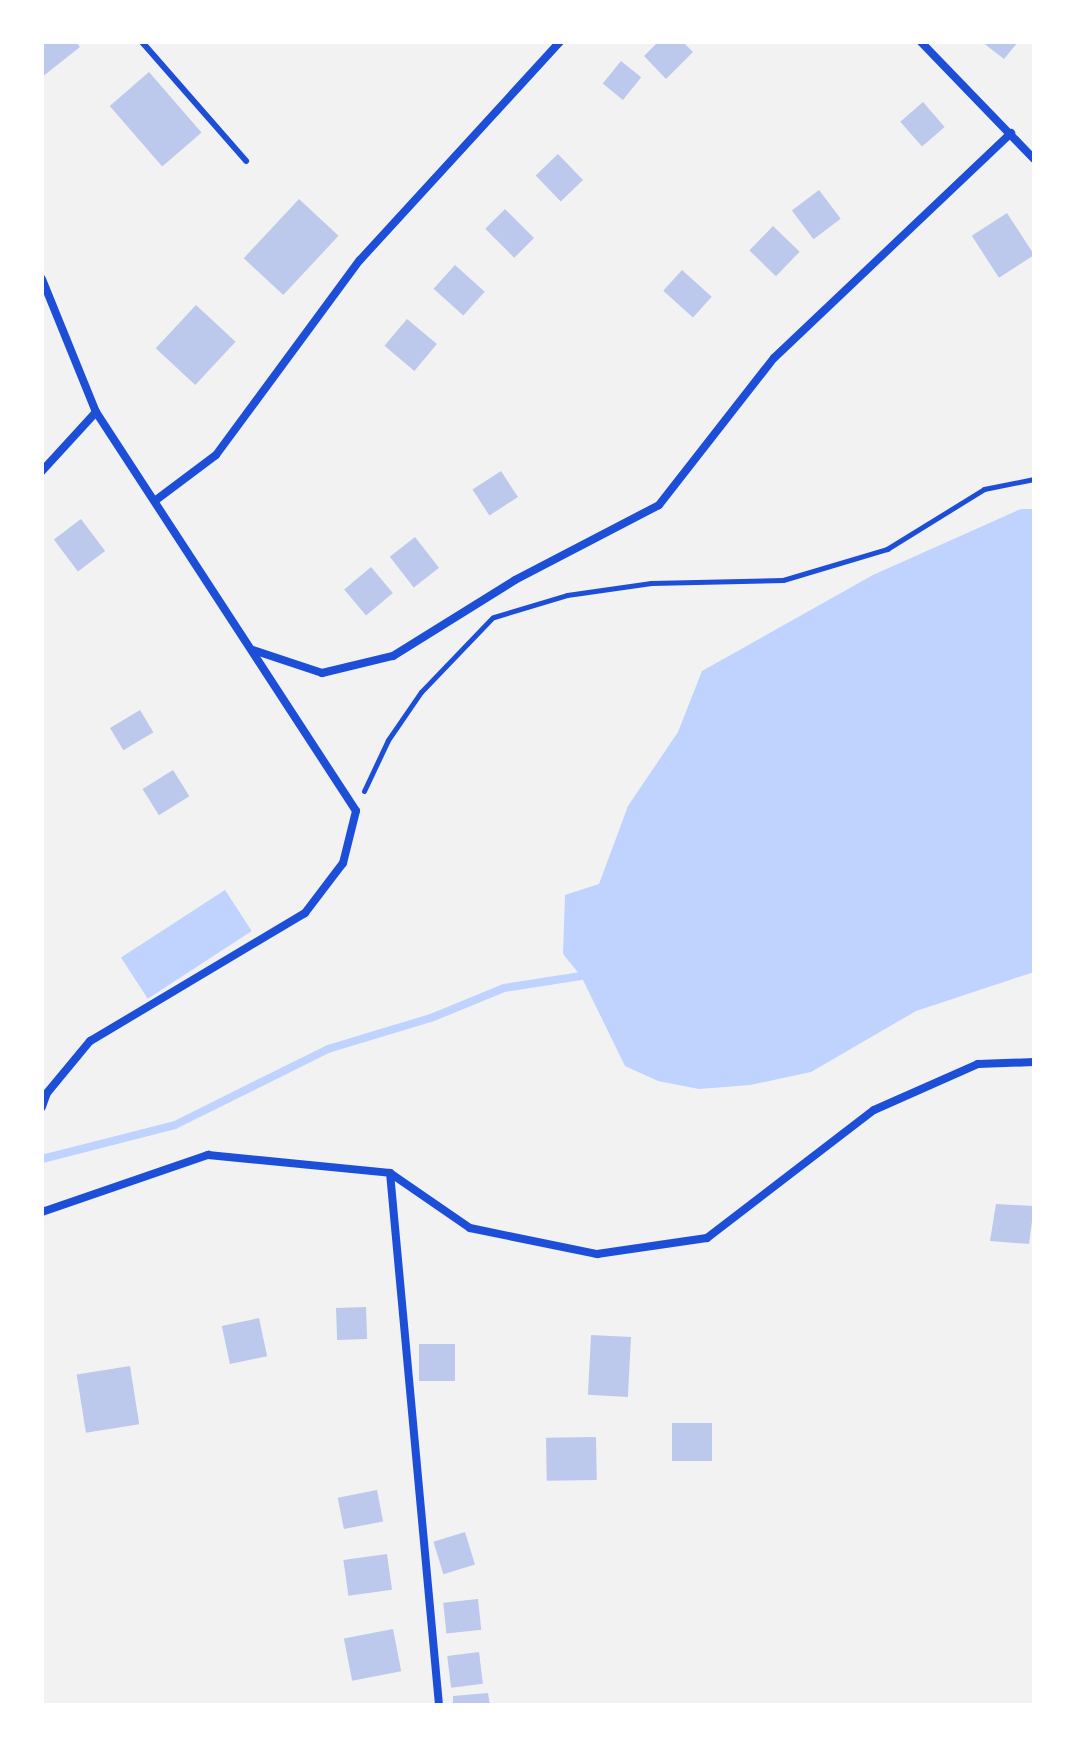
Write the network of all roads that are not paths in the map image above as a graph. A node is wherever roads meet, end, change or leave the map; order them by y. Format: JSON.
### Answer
{"nodes":[{"id":1,"x":142,"y":42,"type":"edge"},
{"id":2,"x":560,"y":42,"type":"edge"},
{"id":3,"x":921,"y":42,"type":"edge"},
{"id":4,"x":1011,"y":133,"type":"junction"},
{"id":5,"x":1034,"y":159,"type":"edge"},
{"id":6,"x":246,"y":161,"type":"dead end"},
{"id":7,"x":42,"y":279,"type":"edge"},
{"id":8,"x":96,"y":412,"type":"junction"},
{"id":9,"x":42,"y":471,"type":"edge"},
{"id":10,"x":156,"y":500,"type":"junction"},
{"id":11,"x":252,"y":650,"type":"junction"},
{"id":12,"x":1034,"y":1062,"type":"edge"},
{"id":13,"x":42,"y":1107,"type":"edge"},
{"id":14,"x":390,"y":1173,"type":"junction"},
{"id":15,"x":42,"y":1212,"type":"edge"},
{"id":16,"x":439,"y":1705,"type":"edge"}],
"edges":[{"from":1,"to":6,"type":"lane"},
{"from":2,"to":10,"type":"street"},
{"from":3,"to":4,"type":"street"},
{"from":4,"to":5,"type":"street"},
{"from":4,"to":11,"type":"street"},
{"from":7,"to":8,"type":"street"},
{"from":8,"to":9,"type":"street"},
{"from":8,"to":10,"type":"street"},
{"from":10,"to":11,"type":"street"},
{"from":11,"to":13,"type":"street"},
{"from":12,"to":14,"type":"street"},
{"from":14,"to":15,"type":"street"},
{"from":14,"to":16,"type":"street"}]}
